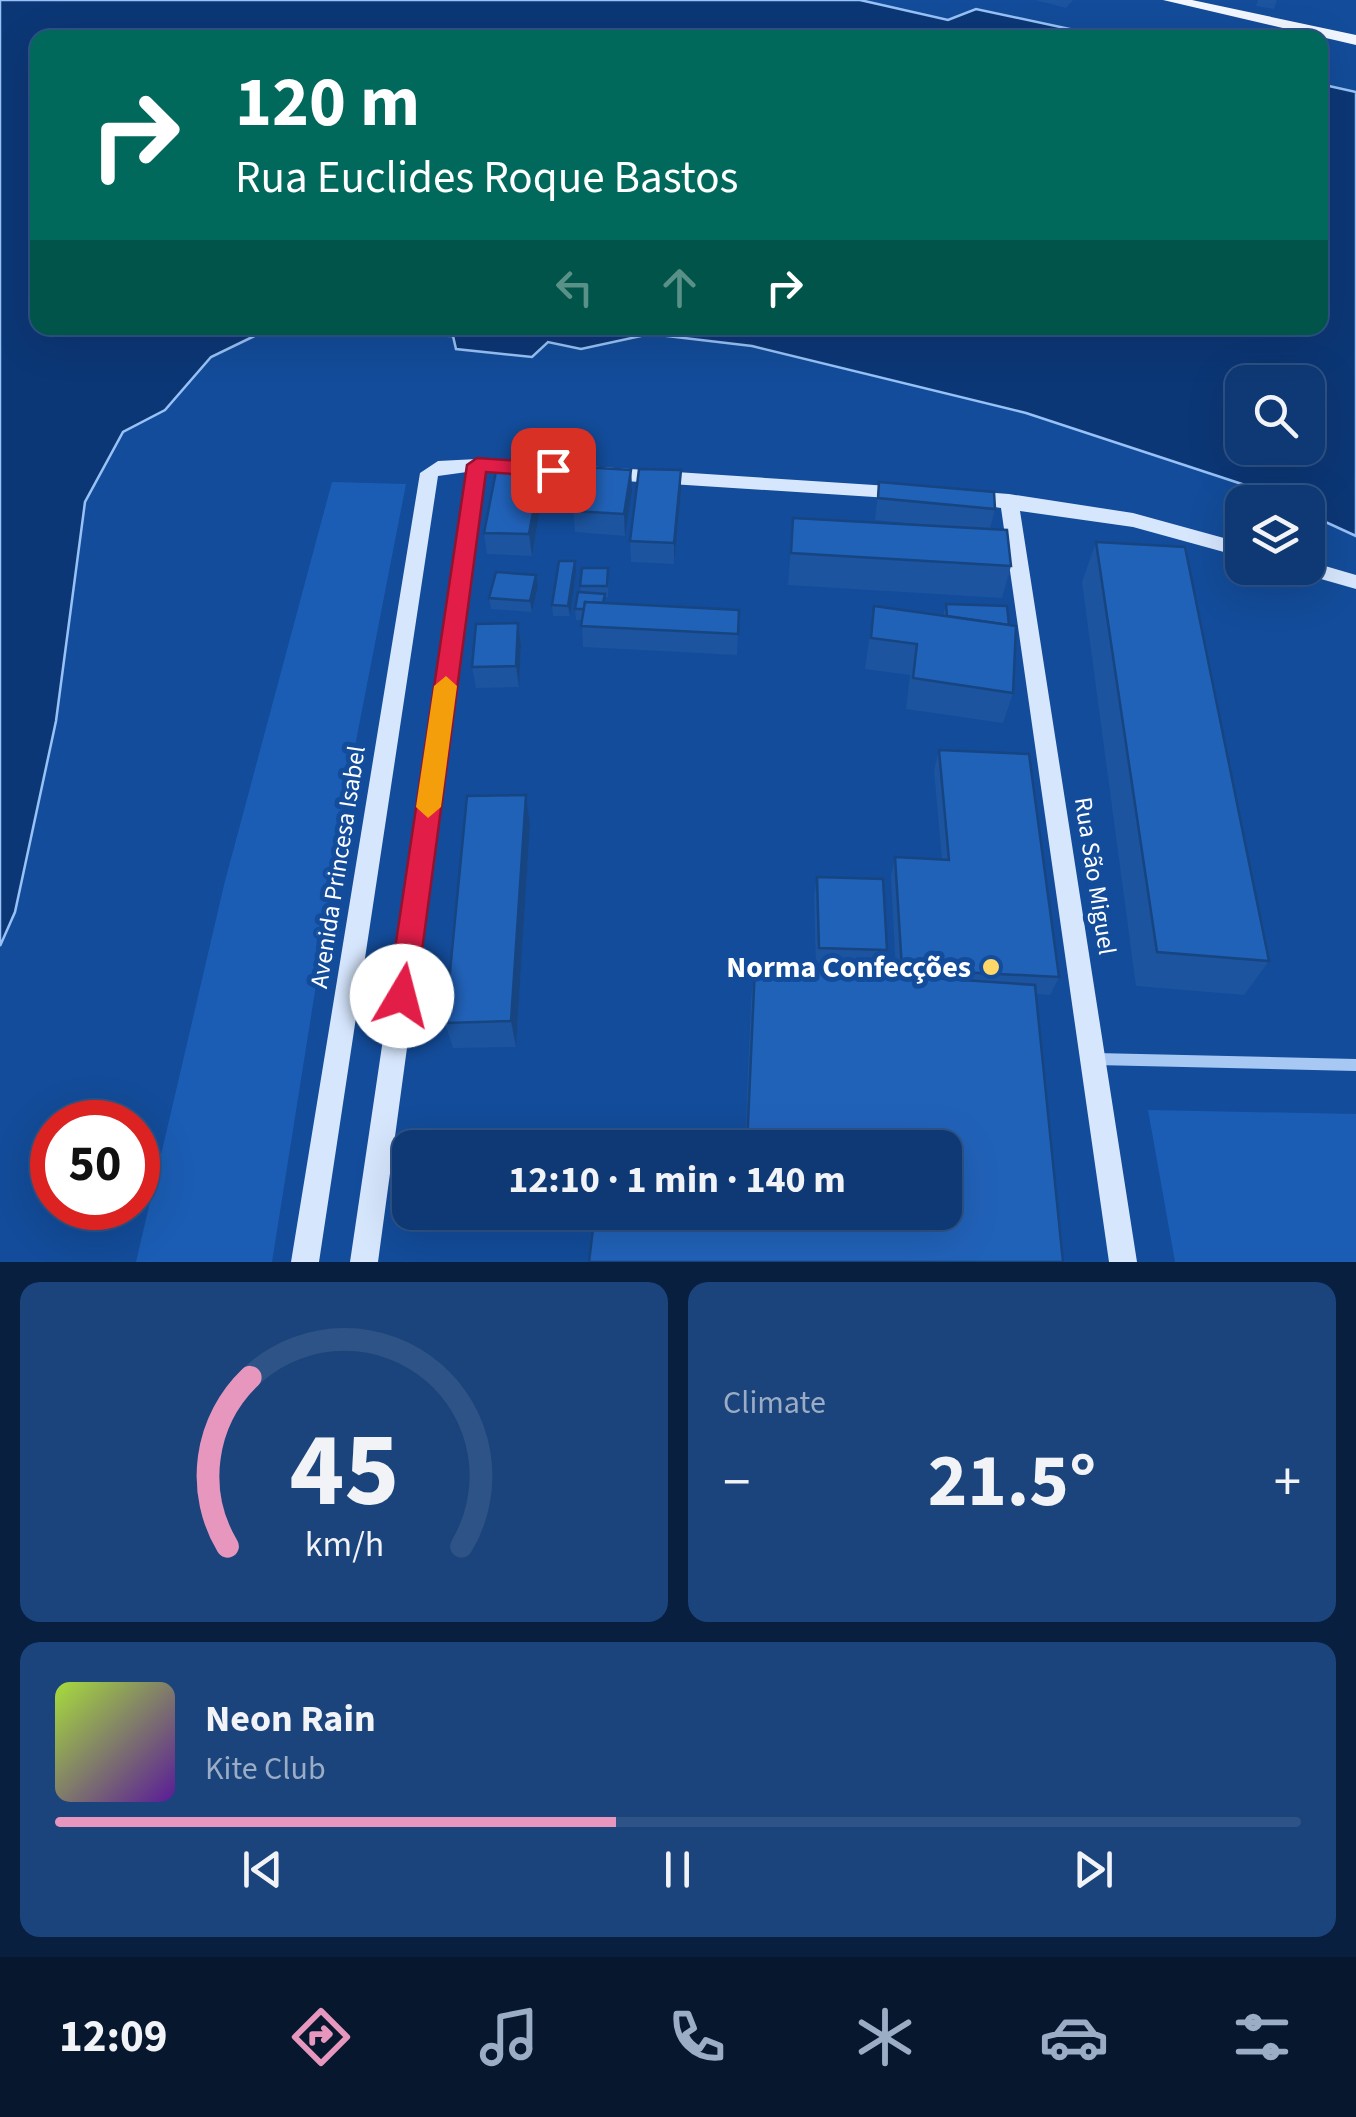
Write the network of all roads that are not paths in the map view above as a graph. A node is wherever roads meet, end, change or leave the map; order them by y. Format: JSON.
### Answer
{"nodes":[{"id":1,"x":1171,"y":0,"type":"edge"},
{"id":2,"x":1310,"y":30,"type":"edge"},
{"id":3,"x":1328,"y":34,"type":"edge"},
{"id":4,"x":1356,"y":40,"type":"edge"},
{"id":5,"x":477,"y":465,"type":"junction"},
{"id":6,"x":1009,"y":500,"type":"junction"},
{"id":7,"x":1225,"y":545,"type":"edge"},
{"id":8,"x":1325,"y":573,"type":"edge"},
{"id":9,"x":1356,"y":582,"type":"edge"},
{"id":10,"x":1096,"y":1059,"type":"junction"},
{"id":11,"x":1356,"y":1065,"type":"edge"},
{"id":12,"x":305,"y":1262,"type":"edge"},
{"id":13,"x":364,"y":1262,"type":"edge"},
{"id":14,"x":1123,"y":1262,"type":"edge"}],
"edges":[{"from":1,"to":2,"type":"main road"},
{"from":3,"to":4,"type":"main road"},
{"from":5,"to":6,"type":"main road"},
{"from":5,"to":12,"type":"main road","name":"Avenida Princesa Isabel"},
{"from":5,"to":13,"type":"main road"},
{"from":6,"to":7,"type":"main road"},
{"from":6,"to":10,"type":"main road","name":"Rua São Miguel"},
{"from":8,"to":9,"type":"main road"},
{"from":10,"to":11,"type":"street"},
{"from":10,"to":14,"type":"main road","name":"Rua São Miguel"}]}
